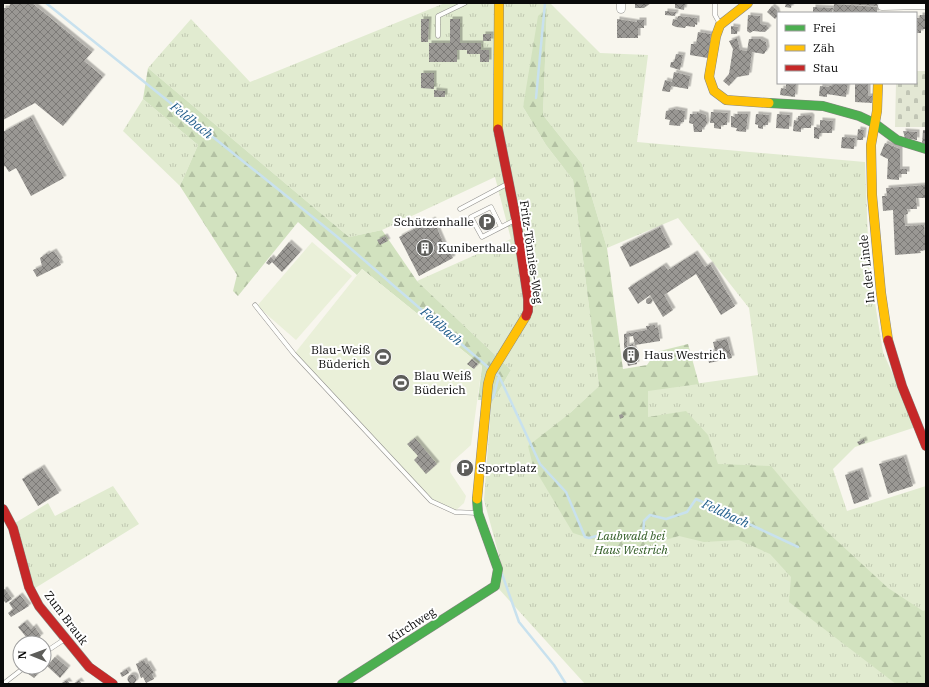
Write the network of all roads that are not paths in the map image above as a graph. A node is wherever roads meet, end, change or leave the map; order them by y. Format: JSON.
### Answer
{"nodes":[{"id":1,"x":465,"y":3,"type":"edge"},
{"id":2,"x":499,"y":3,"type":"edge"},
{"id":3,"x":715,"y":3,"type":"edge"},
{"id":4,"x":748,"y":3,"type":"edge"},
{"id":5,"x":926,"y":5,"type":"edge"},
{"id":6,"x":882,"y":7,"type":"edge"},
{"id":7,"x":720,"y":25,"type":"junction"},
{"id":8,"x":438,"y":36,"type":"dead end"},
{"id":9,"x":878,"y":84,"type":"edge"},
{"id":10,"x":874,"y":123,"type":"junction"},
{"id":11,"x":926,"y":149,"type":"edge"},
{"id":12,"x":509,"y":183,"type":"junction"},
{"id":13,"x":460,"y":209,"type":"dead end"},
{"id":14,"x":516,"y":220,"type":"junction"},
{"id":15,"x":502,"y":227,"type":"junction"},
{"id":16,"x":255,"y":305,"type":"dead end"},
{"id":17,"x":926,"y":446,"type":"edge"},
{"id":18,"x":3,"y":509,"type":"edge"},
{"id":19,"x":478,"y":513,"type":"junction"},
{"id":20,"x":495,"y":586,"type":"joint"},
{"id":21,"x":65,"y":639,"type":"junction"},
{"id":22,"x":52,"y":648,"type":"edge"},
{"id":23,"x":14,"y":675,"type":"edge"},
{"id":24,"x":3,"y":684,"type":"edge"},
{"id":25,"x":113,"y":684,"type":"edge"},
{"id":26,"x":342,"y":684,"type":"edge"}],
"edges":[{"from":1,"to":8,"type":"lane"},
{"from":2,"to":12,"type":"street","name":"Fritz-Tönnies-Weg"},
{"from":3,"to":7,"type":"lane"},
{"from":4,"to":7,"type":"street"},
{"from":5,"to":6,"type":"street"},
{"from":7,"to":10,"type":"street"},
{"from":9,"to":10,"type":"street","name":"In der Linde"},
{"from":10,"to":11,"type":"street"},
{"from":10,"to":17,"type":"street","name":"In der Linde"},
{"from":12,"to":13,"type":"lane"},
{"from":12,"to":14,"type":"street","name":"Fritz-Tönnies-Weg"},
{"from":14,"to":15,"type":"lane"},
{"from":14,"to":19,"type":"street","name":"Fritz-Tönnies-Weg"},
{"from":15,"to":15,"type":"lane"},
{"from":16,"to":19,"type":"lane"},
{"from":18,"to":21,"type":"street","name":"Zum Brauk"},
{"from":19,"to":20,"type":"street","name":"Fritz-Tönnies-Weg"},
{"from":20,"to":26,"type":"street","name":"Kirchweg"},
{"from":21,"to":22,"type":"lane"},
{"from":21,"to":25,"type":"street","name":"Zum Brauk"},
{"from":23,"to":24,"type":"lane"}]}
